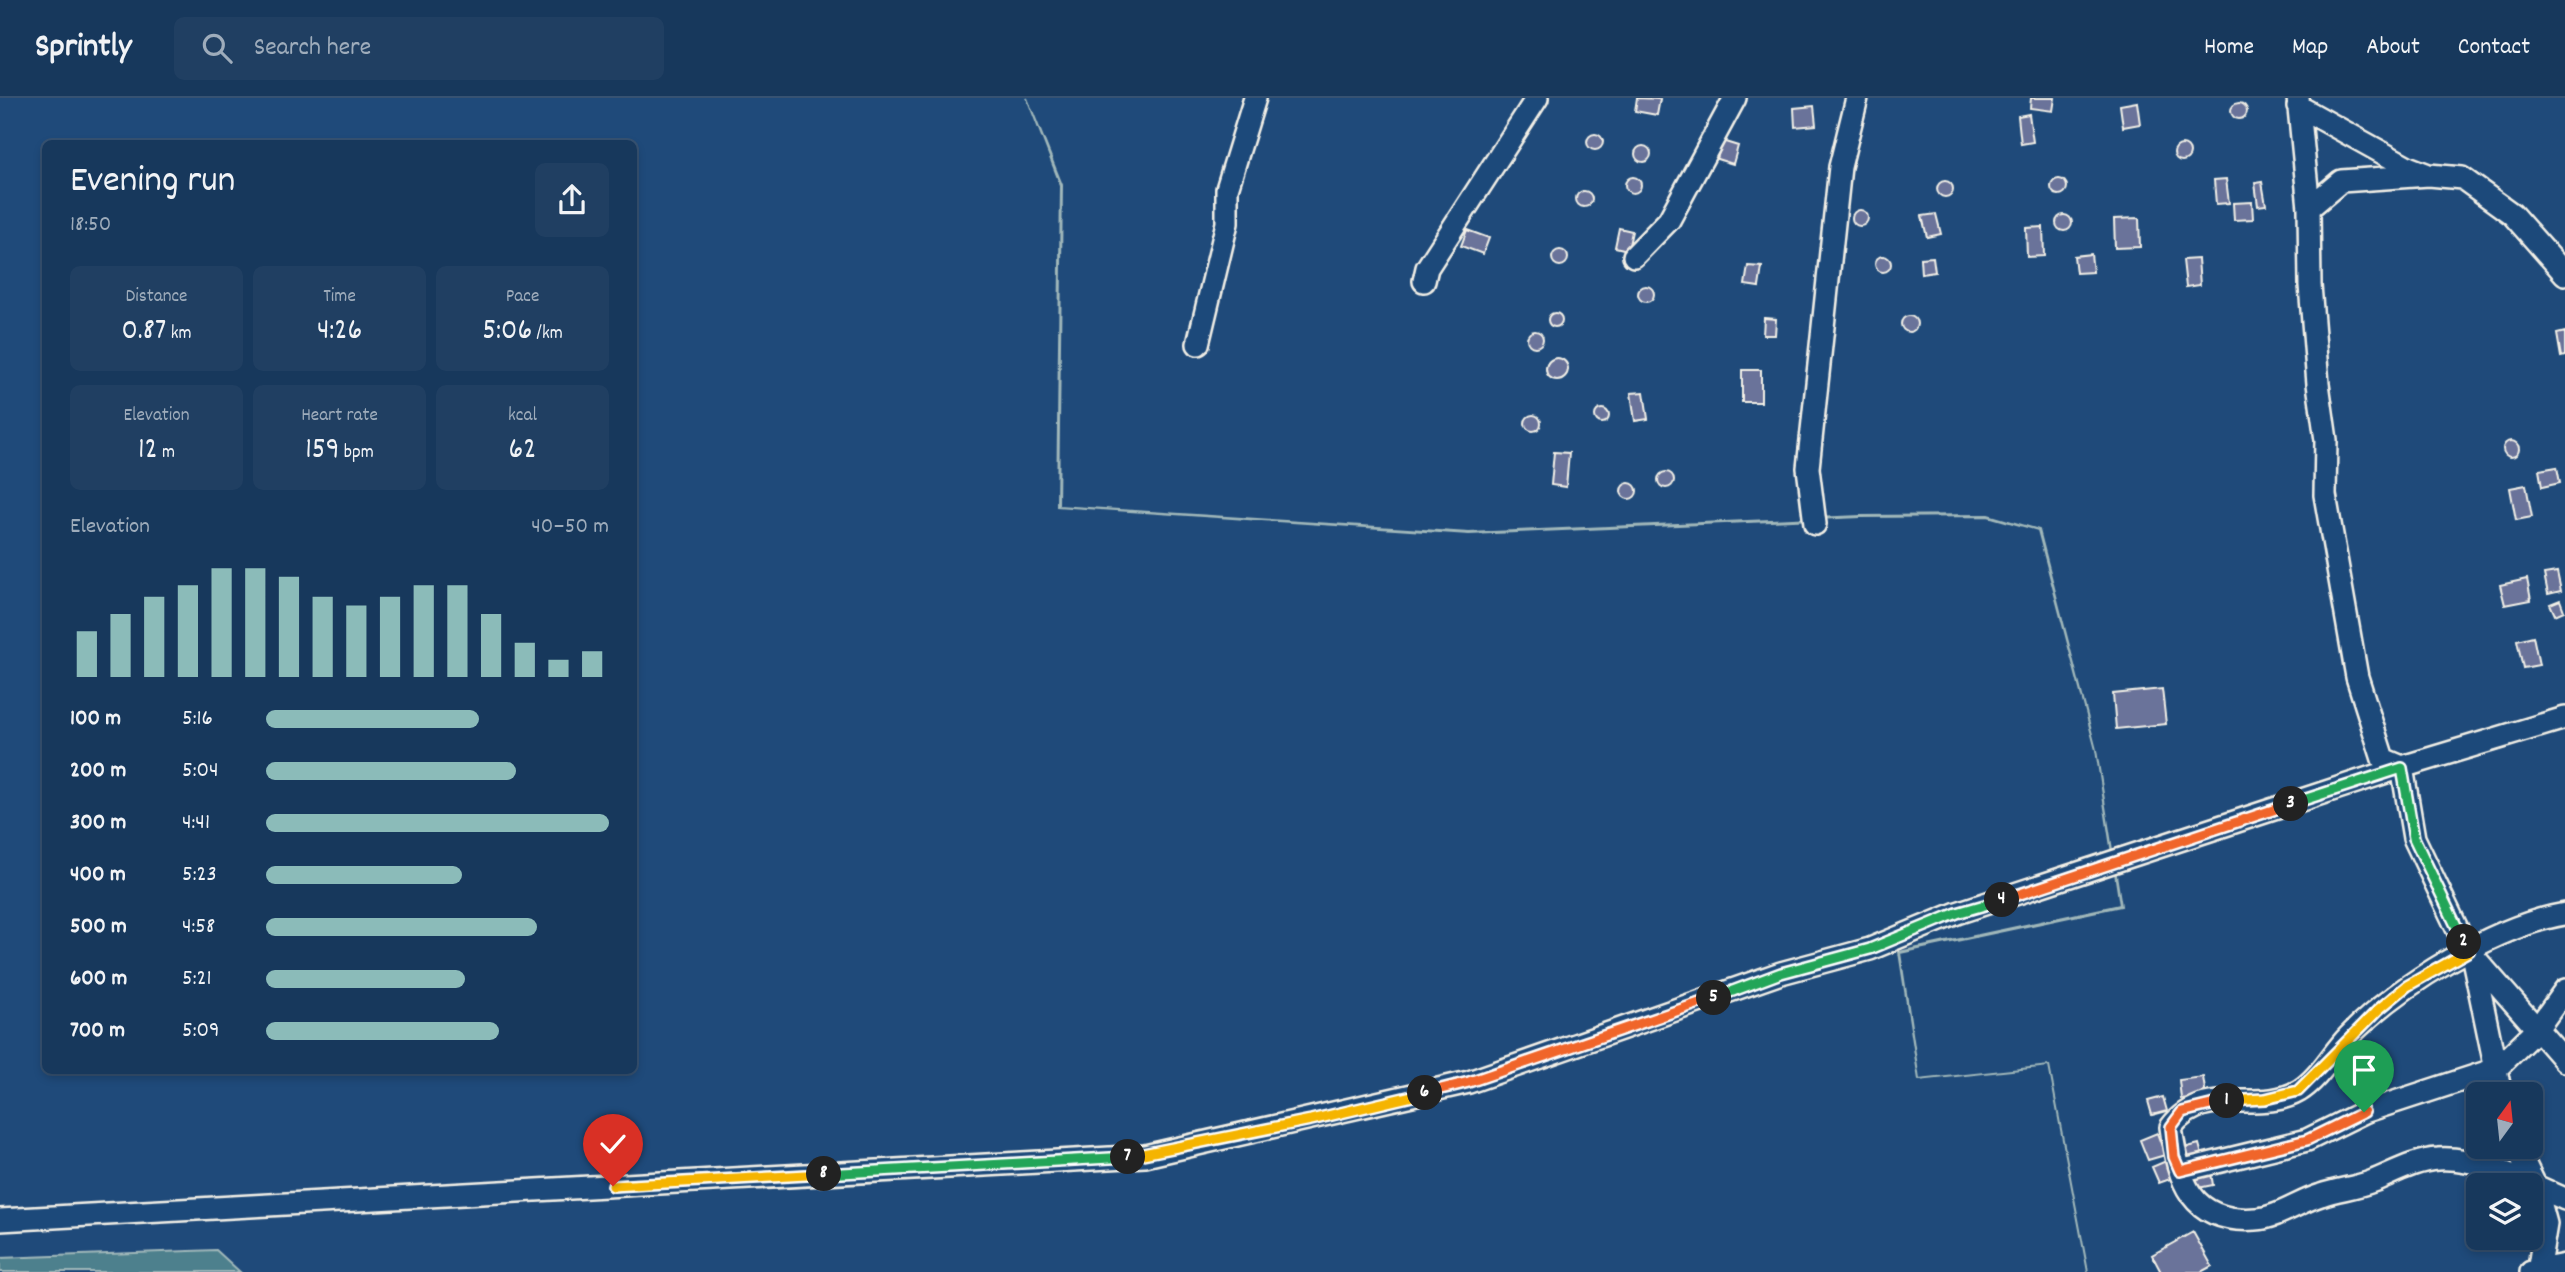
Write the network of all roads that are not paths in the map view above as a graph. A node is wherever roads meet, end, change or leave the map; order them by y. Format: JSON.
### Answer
{"nodes":[{"id":1,"x":1255,"y":98,"type":"edge"},
{"id":2,"x":1537,"y":98,"type":"edge"},
{"id":3,"x":1735,"y":98,"type":"edge"},
{"id":4,"x":1857,"y":98,"type":"edge"},
{"id":5,"x":2298,"y":102,"type":"edge"},
{"id":6,"x":2429,"y":175,"type":"junction"},
{"id":7,"x":2309,"y":208,"type":"junction"},
{"id":8,"x":1634,"y":256,"type":"dead end"},
{"id":9,"x":2565,"y":274,"type":"edge"},
{"id":10,"x":1424,"y":281,"type":"dead end"},
{"id":11,"x":1198,"y":344,"type":"dead end"},
{"id":12,"x":1815,"y":524,"type":"dead end"},
{"id":13,"x":2565,"y":718,"type":"edge"},
{"id":14,"x":2402,"y":768,"type":"junction"},
{"id":15,"x":2565,"y":914,"type":"edge"},
{"id":16,"x":2471,"y":954,"type":"junction"},
{"id":17,"x":2565,"y":990,"type":"edge"},
{"id":18,"x":2537,"y":1029,"type":"junction"},
{"id":19,"x":2565,"y":1061,"type":"edge"},
{"id":20,"x":2496,"y":1069,"type":"junction"},
{"id":21,"x":2499,"y":1082,"type":"edge"},
{"id":22,"x":2180,"y":1171,"type":"junction"},
{"id":23,"x":2499,"y":1173,"type":"edge"},
{"id":24,"x":2543,"y":1189,"type":"edge"},
{"id":25,"x":2565,"y":1199,"type":"edge"},
{"id":26,"x":2543,"y":1213,"type":"edge"},
{"id":27,"x":0,"y":1220,"type":"edge"},
{"id":28,"x":2543,"y":1238,"type":"edge"},
{"id":29,"x":2540,"y":1250,"type":"edge"},
{"id":30,"x":2565,"y":1265,"type":"edge"},
{"id":31,"x":2536,"y":1271,"type":"edge"}],
"edges":[{"from":1,"to":11,"type":"street"},
{"from":2,"to":10,"type":"street"},
{"from":3,"to":8,"type":"street"},
{"from":4,"to":12,"type":"street"},
{"from":5,"to":6,"type":"street"},
{"from":5,"to":7,"type":"street"},
{"from":6,"to":7,"type":"street"},
{"from":6,"to":9,"type":"street"},
{"from":7,"to":14,"type":"street"},
{"from":13,"to":14,"type":"street"},
{"from":14,"to":16,"type":"street"},
{"from":14,"to":27,"type":"street"},
{"from":15,"to":16,"type":"street"},
{"from":16,"to":18,"type":"street"},
{"from":16,"to":20,"type":"street"},
{"from":16,"to":22,"type":"street"},
{"from":17,"to":18,"type":"street"},
{"from":18,"to":19,"type":"street"},
{"from":18,"to":20,"type":"street"},
{"from":20,"to":21,"type":"street"},
{"from":20,"to":22,"type":"street"},
{"from":22,"to":23,"type":"street"},
{"from":24,"to":25,"type":"street"},
{"from":26,"to":28,"type":"street"},
{"from":29,"to":31,"type":"street"},
{"from":30,"to":31,"type":"street"}]}
